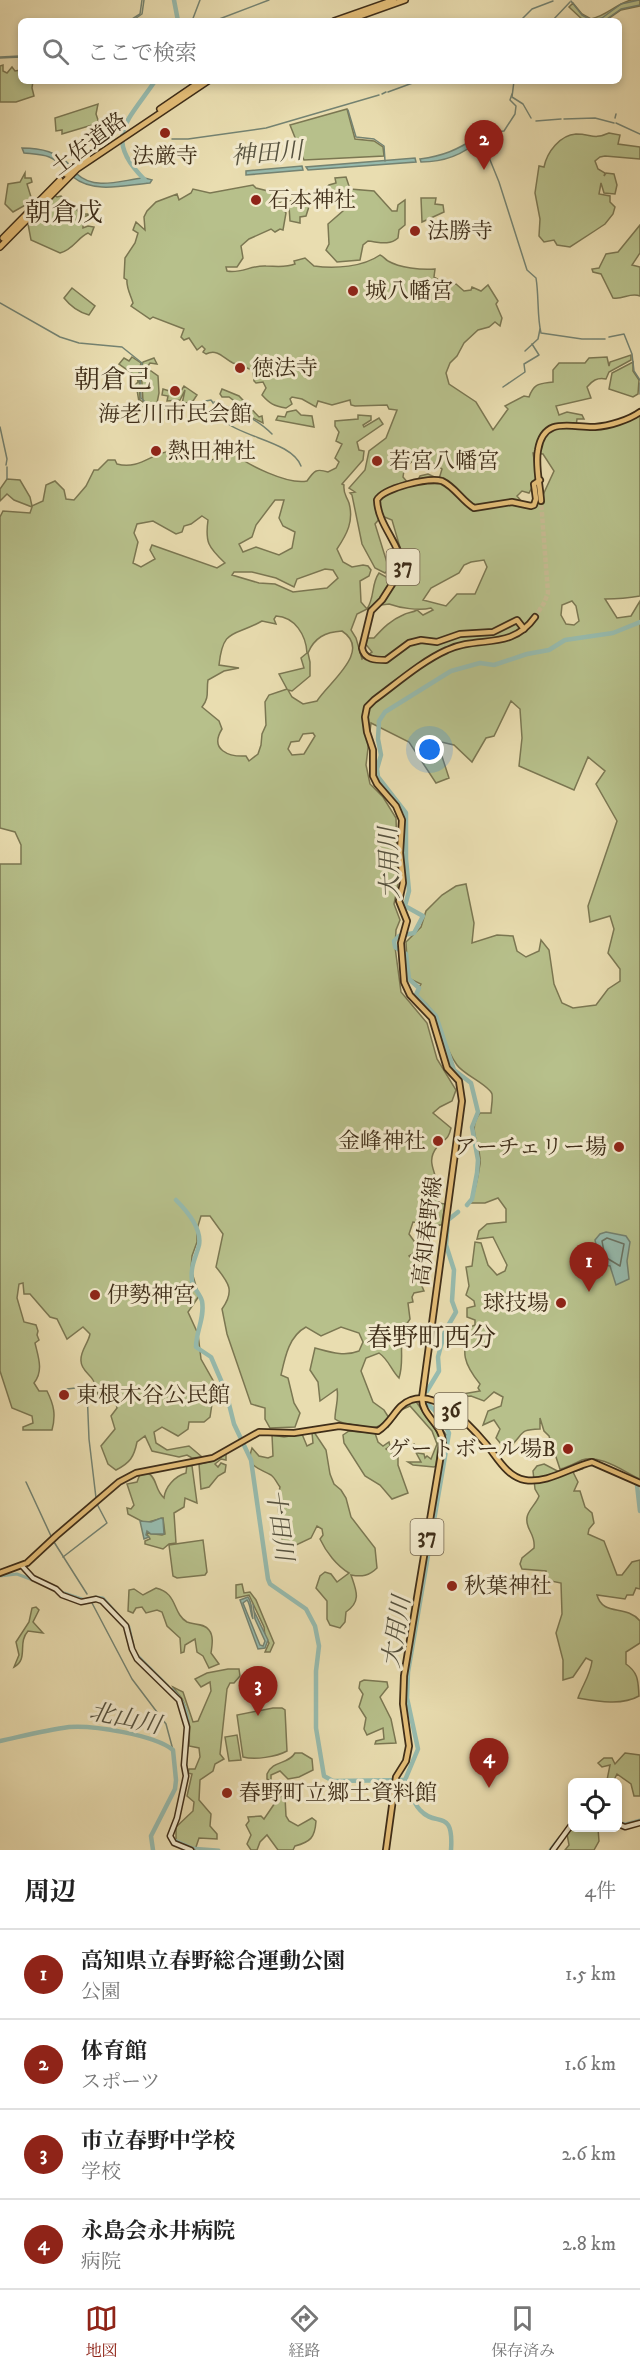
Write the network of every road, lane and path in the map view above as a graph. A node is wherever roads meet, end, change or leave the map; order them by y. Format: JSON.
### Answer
{"nodes":[{"id":1,"x":394,"y":0,"type":"edge"},
{"id":2,"x":405,"y":0,"type":"edge"},
{"id":3,"x":343,"y":18,"type":"edge"},
{"id":4,"x":354,"y":18,"type":"edge"},
{"id":5,"x":197,"y":84,"type":"edge"},
{"id":6,"x":203,"y":84,"type":"edge"},
{"id":7,"x":128,"y":132,"type":"junction"},
{"id":8,"x":69,"y":174,"type":"junction"},
{"id":9,"x":0,"y":241,"type":"edge"},
{"id":10,"x":0,"y":247,"type":"edge"},
{"id":11,"x":640,"y":412,"type":"edge"},
{"id":12,"x":540,"y":480,"type":"junction"},
{"id":13,"x":542,"y":501,"type":"tunnel mouth"},
{"id":14,"x":536,"y":617,"type":"tunnel mouth"},
{"id":15,"x":524,"y":629,"type":"junction"},
{"id":16,"x":422,"y":1398,"type":"junction"},
{"id":17,"x":640,"y":1483,"type":"edge"},
{"id":18,"x":22,"y":1566,"type":"junction"},
{"id":19,"x":0,"y":1573,"type":"edge"},
{"id":20,"x":640,"y":1823,"type":"edge"},
{"id":21,"x":622,"y":1826,"type":"edge"},
{"id":22,"x":568,"y":1830,"type":"edge"},
{"id":23,"x":191,"y":1850,"type":"edge"},
{"id":24,"x":386,"y":1850,"type":"edge"},
{"id":25,"x":553,"y":1850,"type":"edge"}],
"edges":[{"from":1,"to":3,"type":"highway"},
{"from":2,"to":4,"type":"highway"},
{"from":5,"to":7,"type":"highway","name":"土佐道路"},
{"from":6,"to":7,"type":"highway","name":"土佐道路"},
{"from":7,"to":8,"type":"highway","name":"土佐道路"},
{"from":8,"to":9,"type":"highway","name":"土佐道路"},
{"from":8,"to":10,"type":"highway","name":"土佐道路"},
{"from":11,"to":12,"type":"main road","number":"37"},
{"from":12,"to":13,"type":"main road","number":"37"},
{"from":12,"to":15,"type":"main road","number":"37"},
{"from":14,"to":15,"type":"main road","name":"高知春野線"},
{"from":15,"to":16,"type":"main road","name":"高知春野線"},
{"from":16,"to":17,"type":"main road","number":"36"},
{"from":16,"to":18,"type":"main road","number":"36"},
{"from":16,"to":24,"type":"main road","number":"37"},
{"from":18,"to":19,"type":"main road","number":"36"},
{"from":18,"to":23,"type":"main road"},
{"from":20,"to":21,"type":"main road"},
{"from":22,"to":25,"type":"main road"}]}
